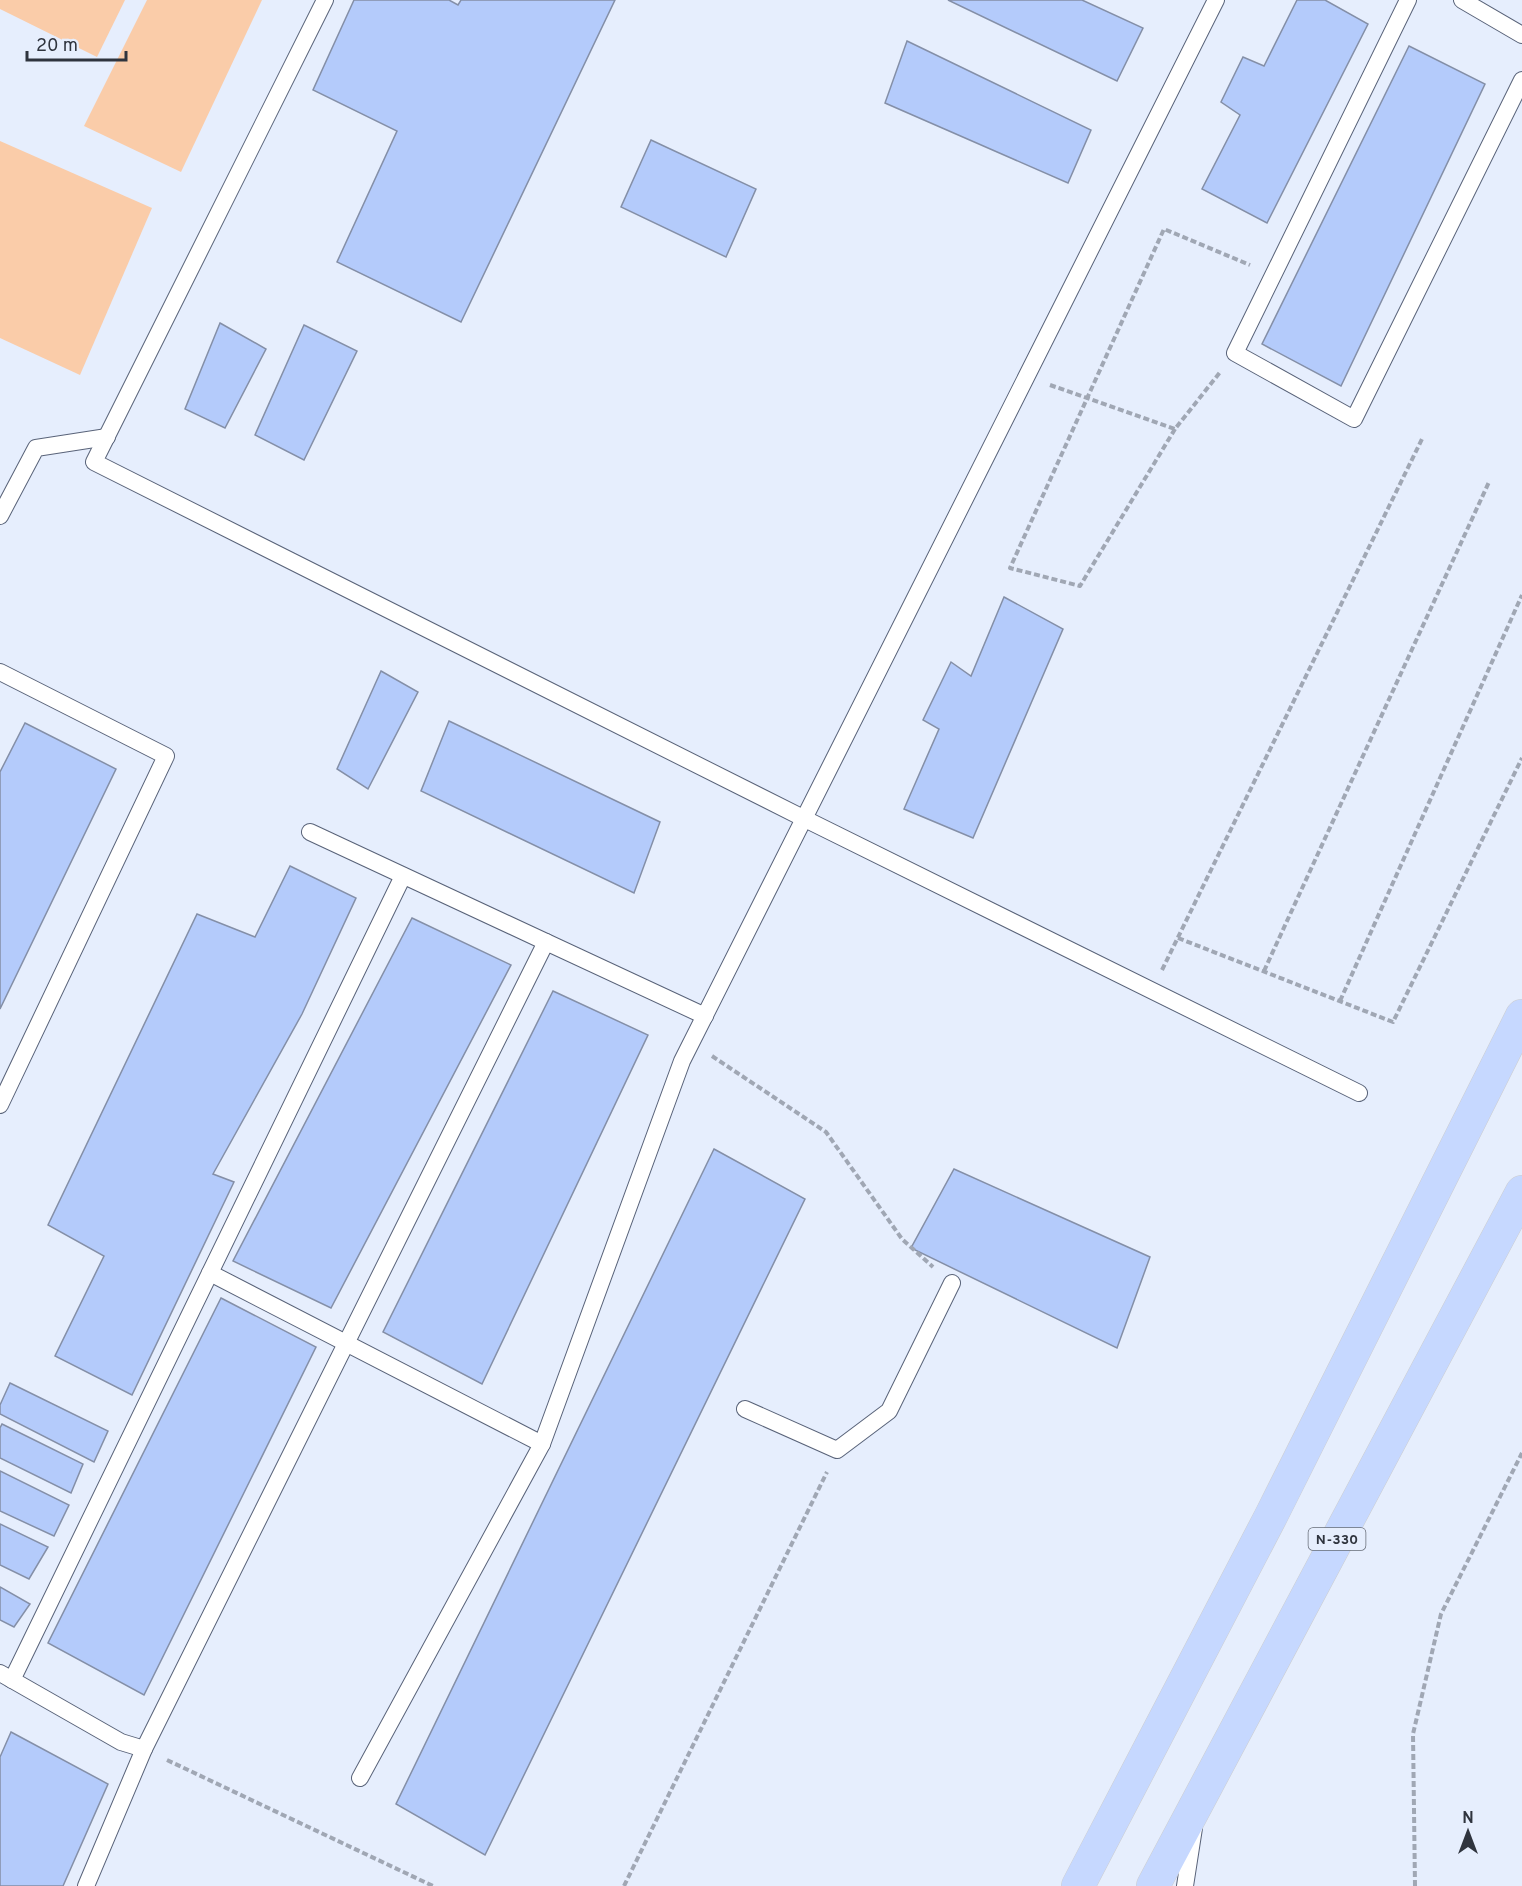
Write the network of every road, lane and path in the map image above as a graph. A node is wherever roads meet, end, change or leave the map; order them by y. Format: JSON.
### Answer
{"nodes":[{"id":1,"x":325,"y":0,"type":"edge"},
{"id":2,"x":1216,"y":0,"type":"edge"},
{"id":3,"x":1407,"y":0,"type":"edge"},
{"id":4,"x":1462,"y":0,"type":"edge"},
{"id":5,"x":1522,"y":35,"type":"edge"},
{"id":6,"x":1522,"y":80,"type":"edge"},
{"id":7,"x":1273,"y":275,"type":"junction"},
{"id":8,"x":1235,"y":353,"type":"junction"},
{"id":9,"x":1027,"y":376,"type":"junction"},
{"id":10,"x":1175,"y":429,"type":"junction"},
{"id":11,"x":107,"y":437,"type":"junction"},
{"id":12,"x":1423,"y":437,"type":"dead end"},
{"id":13,"x":1489,"y":482,"type":"dead end"},
{"id":14,"x":0,"y":516,"type":"edge"},
{"id":15,"x":1522,"y":595,"type":"edge"},
{"id":16,"x":1,"y":676,"type":"edge"},
{"id":17,"x":1522,"y":758,"type":"edge"},
{"id":18,"x":805,"y":819,"type":"junction"},
{"id":19,"x":310,"y":832,"type":"dead end"},
{"id":20,"x":403,"y":876,"type":"junction"},
{"id":21,"x":1178,"y":938,"type":"junction"},
{"id":22,"x":546,"y":942,"type":"junction"},
{"id":23,"x":1263,"y":971,"type":"junction"},
{"id":24,"x":1152,"y":991,"type":"junction"},
{"id":25,"x":1341,"y":1001,"type":"junction"},
{"id":26,"x":705,"y":1016,"type":"junction"},
{"id":27,"x":1522,"y":1016,"type":"edge"},
{"id":28,"x":692,"y":1042,"type":"junction"},
{"id":29,"x":1359,"y":1093,"type":"dead end"},
{"id":30,"x":0,"y":1105,"type":"edge"},
{"id":31,"x":1522,"y":1192,"type":"edge"},
{"id":32,"x":210,"y":1273,"type":"junction"},
{"id":33,"x":952,"y":1283,"type":"joint"},
{"id":34,"x":346,"y":1343,"type":"junction"},
{"id":35,"x":745,"y":1409,"type":"dead end"},
{"id":36,"x":542,"y":1444,"type":"junction"},
{"id":37,"x":837,"y":1450,"type":"junction"},
{"id":38,"x":1522,"y":1453,"type":"edge"},
{"id":39,"x":6,"y":1677,"type":"edge"},
{"id":40,"x":144,"y":1749,"type":"junction"},
{"id":41,"x":360,"y":1778,"type":"dead end"},
{"id":42,"x":1198,"y":1800,"type":"junction"},
{"id":43,"x":86,"y":1886,"type":"edge"},
{"id":44,"x":434,"y":1886,"type":"edge"},
{"id":45,"x":624,"y":1886,"type":"edge"},
{"id":46,"x":1078,"y":1886,"type":"edge"},
{"id":47,"x":1153,"y":1886,"type":"edge"},
{"id":48,"x":1185,"y":1886,"type":"edge"},
{"id":49,"x":1415,"y":1886,"type":"edge"}],
"edges":[{"from":1,"to":11,"type":"lane"},
{"from":2,"to":9,"type":"lane"},
{"from":3,"to":7,"type":"lane"},
{"from":4,"to":5,"type":"lane"},
{"from":6,"to":8,"type":"lane"},
{"from":7,"to":8,"type":"lane"},
{"from":7,"to":10,"type":"path"},
{"from":8,"to":10,"type":"path"},
{"from":9,"to":10,"type":"path"},
{"from":9,"to":18,"type":"lane"},
{"from":11,"to":14,"type":"lane"},
{"from":11,"to":18,"type":"lane"},
{"from":12,"to":21,"type":"path"},
{"from":13,"to":23,"type":"path"},
{"from":15,"to":25,"type":"path"},
{"from":16,"to":30,"type":"lane"},
{"from":17,"to":25,"type":"path"},
{"from":18,"to":24,"type":"lane"},
{"from":18,"to":26,"type":"lane"},
{"from":19,"to":20,"type":"lane"},
{"from":20,"to":22,"type":"lane"},
{"from":20,"to":32,"type":"lane"},
{"from":21,"to":23,"type":"path"},
{"from":21,"to":24,"type":"path"},
{"from":22,"to":26,"type":"lane"},
{"from":22,"to":34,"type":"lane"},
{"from":23,"to":25,"type":"path"},
{"from":24,"to":29,"type":"lane"},
{"from":26,"to":28,"type":"lane"},
{"from":27,"to":46,"type":"highway"},
{"from":28,"to":33,"type":"path"},
{"from":28,"to":36,"type":"lane"},
{"from":31,"to":42,"type":"highway","number":"N-330"},
{"from":32,"to":34,"type":"lane"},
{"from":32,"to":39,"type":"lane"},
{"from":33,"to":37,"type":"lane"},
{"from":34,"to":36,"type":"lane"},
{"from":34,"to":40,"type":"lane"},
{"from":35,"to":37,"type":"lane"},
{"from":36,"to":41,"type":"lane"},
{"from":37,"to":45,"type":"path"},
{"from":38,"to":49,"type":"path"},
{"from":39,"to":40,"type":"lane"},
{"from":40,"to":43,"type":"lane"},
{"from":40,"to":44,"type":"path"},
{"from":42,"to":47,"type":"highway","number":"N-330"},
{"from":42,"to":48,"type":"lane"}]}
